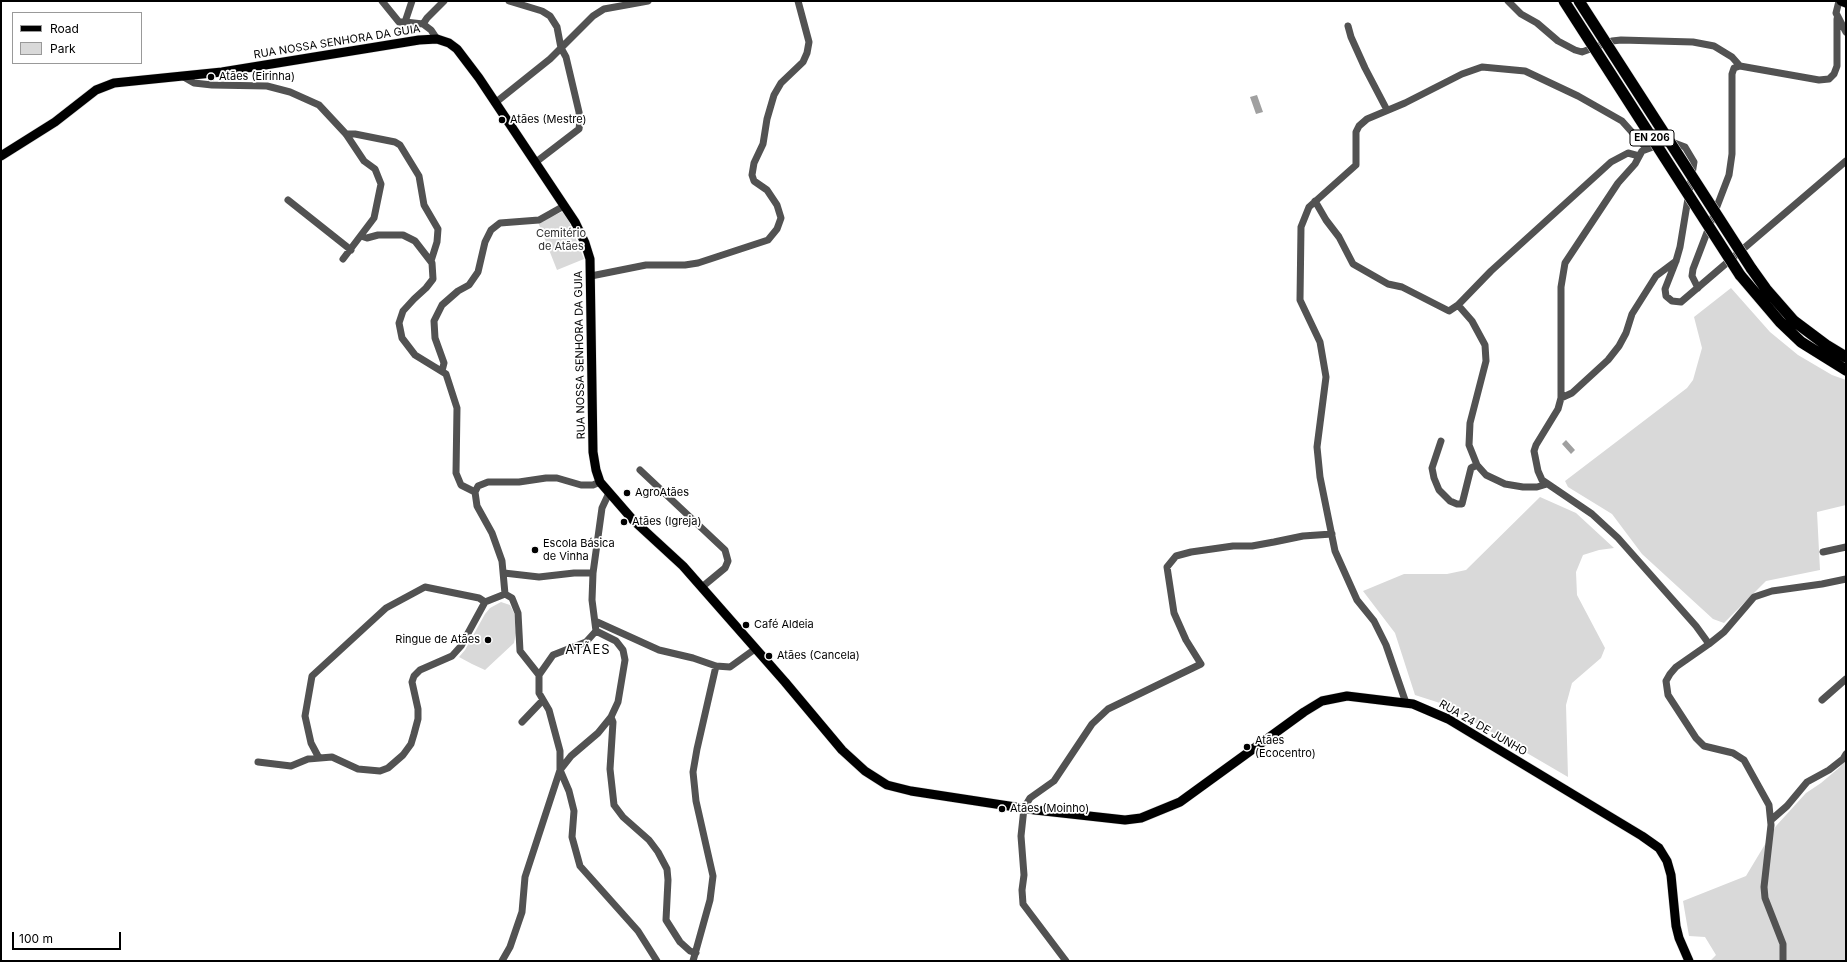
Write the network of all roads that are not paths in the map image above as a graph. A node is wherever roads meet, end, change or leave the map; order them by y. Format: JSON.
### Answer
{"nodes":[{"id":1,"x":382,"y":1,"type":"edge"},
{"id":2,"x":412,"y":1,"type":"edge"},
{"id":3,"x":444,"y":1,"type":"edge"},
{"id":4,"x":509,"y":1,"type":"edge"},
{"id":5,"x":648,"y":1,"type":"edge"},
{"id":6,"x":798,"y":1,"type":"edge"},
{"id":7,"x":1508,"y":1,"type":"edge"},
{"id":8,"x":1564,"y":1,"type":"edge"},
{"id":9,"x":1579,"y":1,"type":"edge"},
{"id":10,"x":1840,"y":1,"type":"edge"},
{"id":11,"x":1846,"y":3,"type":"edge"},
{"id":12,"x":1837,"y":19,"type":"junction"},
{"id":13,"x":405,"y":22,"type":"junction"},
{"id":14,"x":424,"y":24,"type":"junction"},
{"id":15,"x":1348,"y":26,"type":"dead end"},
{"id":16,"x":1846,"y":32,"type":"edge"},
{"id":17,"x":437,"y":39,"type":"junction"},
{"id":18,"x":561,"y":48,"type":"junction"},
{"id":19,"x":1740,"y":66,"type":"junction"},
{"id":20,"x":182,"y":76,"type":"junction"},
{"id":21,"x":495,"y":103,"type":"junction"},
{"id":22,"x":1387,"y":110,"type":"junction"},
{"id":23,"x":346,"y":134,"type":"junction"},
{"id":24,"x":1646,"y":149,"type":"junction"},
{"id":25,"x":2,"y":153,"type":"edge"},
{"id":26,"x":1639,"y":156,"type":"junction"},
{"id":27,"x":1846,"y":161,"type":"edge"},
{"id":28,"x":536,"y":162,"type":"junction"},
{"id":29,"x":288,"y":200,"type":"dead end"},
{"id":30,"x":1315,"y":201,"type":"junction"},
{"id":31,"x":564,"y":206,"type":"junction"},
{"id":32,"x":362,"y":236,"type":"junction"},
{"id":33,"x":351,"y":250,"type":"junction"},
{"id":34,"x":343,"y":259,"type":"dead end"},
{"id":35,"x":431,"y":261,"type":"junction"},
{"id":36,"x":1676,"y":261,"type":"junction"},
{"id":37,"x":590,"y":276,"type":"junction"},
{"id":38,"x":1698,"y":288,"type":"junction"},
{"id":39,"x":1458,"y":305,"type":"junction"},
{"id":40,"x":1846,"y":357,"type":"edge"},
{"id":41,"x":1846,"y":370,"type":"edge"},
{"id":42,"x":442,"y":371,"type":"junction"},
{"id":43,"x":1561,"y":398,"type":"junction"},
{"id":44,"x":1441,"y":441,"type":"dead end"},
{"id":45,"x":1477,"y":464,"type":"junction"},
{"id":46,"x":640,"y":470,"type":"dead end"},
{"id":47,"x":600,"y":482,"type":"junction"},
{"id":48,"x":1547,"y":484,"type":"junction"},
{"id":49,"x":475,"y":492,"type":"junction"},
{"id":50,"x":609,"y":493,"type":"junction"},
{"id":51,"x":1332,"y":534,"type":"junction"},
{"id":52,"x":1846,"y":547,"type":"edge"},
{"id":53,"x":1823,"y":552,"type":"dead end"},
{"id":54,"x":504,"y":572,"type":"junction"},
{"id":55,"x":593,"y":573,"type":"junction"},
{"id":56,"x":1846,"y":579,"type":"edge"},
{"id":57,"x":702,"y":587,"type":"junction"},
{"id":58,"x":505,"y":594,"type":"junction"},
{"id":59,"x":485,"y":602,"type":"junction"},
{"id":60,"x":595,"y":621,"type":"junction"},
{"id":61,"x":596,"y":631,"type":"junction"},
{"id":62,"x":1709,"y":644,"type":"junction"},
{"id":63,"x":755,"y":649,"type":"junction"},
{"id":64,"x":716,"y":666,"type":"junction"},
{"id":65,"x":539,"y":674,"type":"junction"},
{"id":66,"x":1846,"y":679,"type":"edge"},
{"id":67,"x":543,"y":700,"type":"junction"},
{"id":68,"x":1822,"y":700,"type":"dead end"},
{"id":69,"x":1406,"y":703,"type":"junction"},
{"id":70,"x":611,"y":717,"type":"junction"},
{"id":71,"x":522,"y":722,"type":"dead end"},
{"id":72,"x":1846,"y":754,"type":"edge"},
{"id":73,"x":319,"y":758,"type":"junction"},
{"id":74,"x":258,"y":762,"type":"dead end"},
{"id":75,"x":560,"y":770,"type":"junction"},
{"id":76,"x":1024,"y":808,"type":"junction"},
{"id":77,"x":1771,"y":820,"type":"junction"},
{"id":78,"x":696,"y":953,"type":"junction"},
{"id":79,"x":502,"y":961,"type":"edge"},
{"id":80,"x":657,"y":961,"type":"edge"},
{"id":81,"x":694,"y":961,"type":"edge"},
{"id":82,"x":1066,"y":961,"type":"edge"},
{"id":83,"x":1689,"y":961,"type":"edge"},
{"id":84,"x":1783,"y":961,"type":"edge"}],
"edges":[{"from":1,"to":13,"type":"street"},
{"from":2,"to":13,"type":"street"},
{"from":3,"to":14,"type":"street"},
{"from":4,"to":18,"type":"street"},
{"from":5,"to":18,"type":"street"},
{"from":6,"to":37,"type":"street"},
{"from":7,"to":19,"type":"street"},
{"from":8,"to":41,"type":"highway","number":"EN 206","bridge":true},
{"from":9,"to":40,"type":"highway","number":"EN 206","bridge":true},
{"from":10,"to":11,"type":"main road"},
{"from":10,"to":12,"type":"street"},
{"from":12,"to":16,"type":"street"},
{"from":12,"to":19,"type":"street"},
{"from":13,"to":14,"type":"street"},
{"from":14,"to":17,"type":"street"},
{"from":15,"to":22,"type":"street"},
{"from":17,"to":20,"type":"main road","name":"RUA NOSSA SENHORA DA GUIA"},
{"from":17,"to":21,"type":"main road","name":"RUA NOSSA SENHORA DA GUIA"},
{"from":18,"to":21,"type":"street"},
{"from":18,"to":28,"type":"street"},
{"from":19,"to":38,"type":"street"},
{"from":20,"to":23,"type":"street"},
{"from":20,"to":25,"type":"main road","name":"RUA NOSSA SENHORA DA GUIA"},
{"from":21,"to":28,"type":"main road","name":"RUA NOSSA SENHORA DA GUIA"},
{"from":22,"to":24,"type":"street"},
{"from":22,"to":30,"type":"street"},
{"from":23,"to":32,"type":"street"},
{"from":23,"to":35,"type":"street"},
{"from":24,"to":26,"type":"street"},
{"from":24,"to":36,"type":"street"},
{"from":26,"to":39,"type":"street"},
{"from":26,"to":43,"type":"street"},
{"from":27,"to":38,"type":"street"},
{"from":28,"to":31,"type":"main road","name":"RUA NOSSA SENHORA DA GUIA"},
{"from":29,"to":33,"type":"street"},
{"from":30,"to":39,"type":"street"},
{"from":30,"to":51,"type":"street"},
{"from":31,"to":37,"type":"main road","name":"RUA NOSSA SENHORA DA GUIA"},
{"from":31,"to":42,"type":"street"},
{"from":32,"to":33,"type":"street"},
{"from":32,"to":35,"type":"street"},
{"from":33,"to":34,"type":"street"},
{"from":35,"to":42,"type":"street"},
{"from":36,"to":38,"type":"street"},
{"from":36,"to":43,"type":"street"},
{"from":37,"to":47,"type":"main road","name":"RUA NOSSA SENHORA DA GUIA"},
{"from":39,"to":45,"type":"street"},
{"from":42,"to":49,"type":"street"},
{"from":43,"to":48,"type":"street"},
{"from":44,"to":45,"type":"street"},
{"from":45,"to":48,"type":"street"},
{"from":46,"to":57,"type":"street"},
{"from":47,"to":49,"type":"street"},
{"from":47,"to":50,"type":"main road","name":"RUA NOSSA SENHORA DA GUIA"},
{"from":48,"to":62,"type":"street"},
{"from":49,"to":54,"type":"street"},
{"from":50,"to":55,"type":"street"},
{"from":50,"to":57,"type":"main road","name":"RUA NOSSA SENHORA DA GUIA"},
{"from":51,"to":69,"type":"street"},
{"from":51,"to":76,"type":"street"},
{"from":52,"to":53,"type":"street"},
{"from":54,"to":55,"type":"street"},
{"from":54,"to":58,"type":"street"},
{"from":55,"to":60,"type":"street"},
{"from":56,"to":62,"type":"street"},
{"from":57,"to":63,"type":"main road","name":"RUA NOSSA SENHORA DA GUIA"},
{"from":58,"to":59,"type":"street"},
{"from":58,"to":65,"type":"street"},
{"from":59,"to":73,"type":"street"},
{"from":59,"to":73,"type":"street"},
{"from":60,"to":61,"type":"street"},
{"from":60,"to":64,"type":"street"},
{"from":61,"to":65,"type":"street"},
{"from":61,"to":70,"type":"street"},
{"from":62,"to":77,"type":"street"},
{"from":63,"to":64,"type":"street"},
{"from":63,"to":76,"type":"main road","name":"RUA NOSSA SENHORA DA GUIA"},
{"from":64,"to":78,"type":"street"},
{"from":65,"to":67,"type":"street"},
{"from":66,"to":68,"type":"street"},
{"from":67,"to":71,"type":"street"},
{"from":67,"to":75,"type":"street"},
{"from":69,"to":76,"type":"main road","name":"RUA 24 DE JUNHO"},
{"from":69,"to":83,"type":"main road","name":"RUA 24 DE JUNHO"},
{"from":70,"to":75,"type":"street"},
{"from":70,"to":78,"type":"street"},
{"from":72,"to":77,"type":"street"},
{"from":73,"to":74,"type":"street"},
{"from":75,"to":79,"type":"street"},
{"from":75,"to":80,"type":"street"},
{"from":76,"to":82,"type":"street"},
{"from":77,"to":84,"type":"street"},
{"from":78,"to":81,"type":"street"}]}
